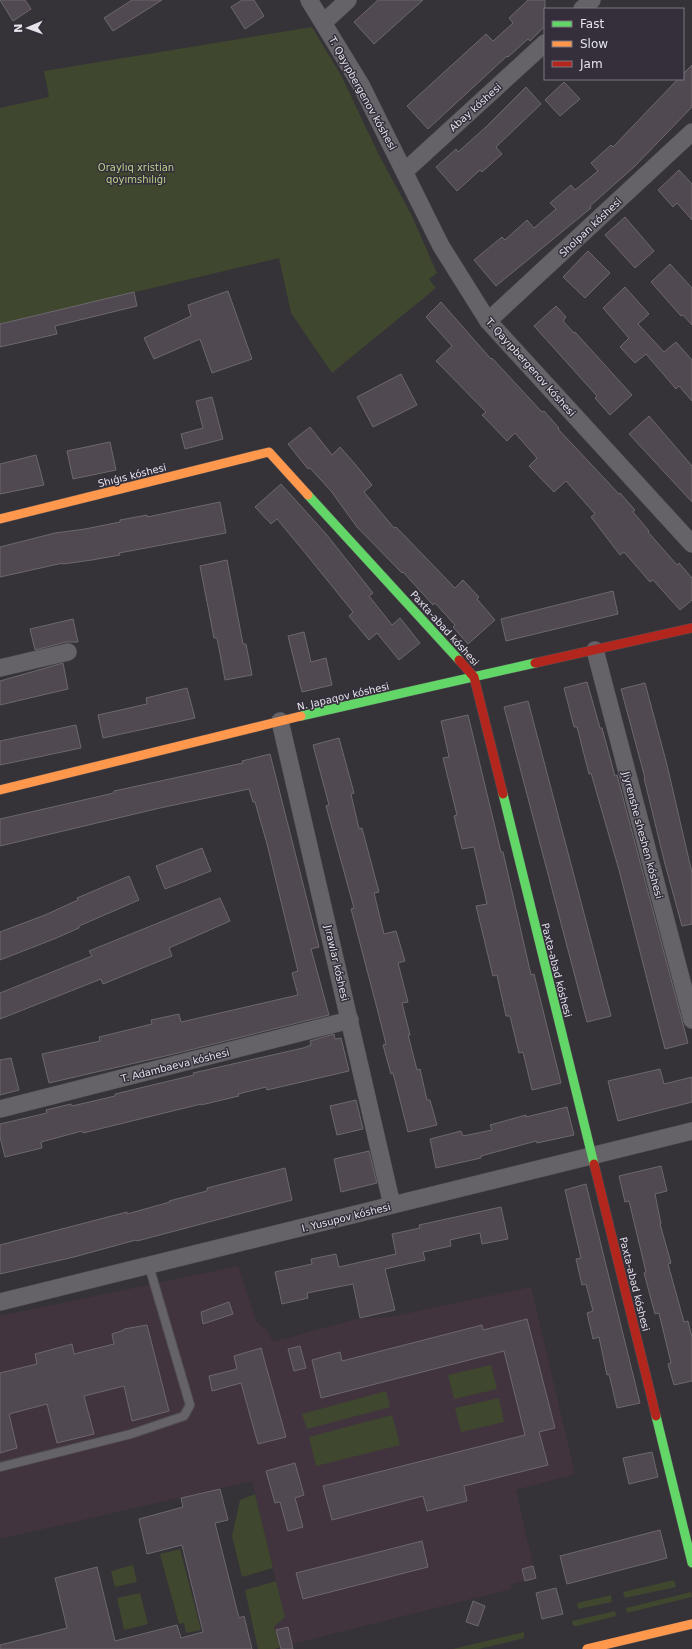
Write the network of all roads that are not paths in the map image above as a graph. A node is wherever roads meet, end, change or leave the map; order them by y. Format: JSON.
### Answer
{"nodes":[{"id":1,"x":309,"y":0,"type":"edge"},
{"id":2,"x":348,"y":0,"type":"edge"},
{"id":3,"x":592,"y":0,"type":"edge"},
{"id":4,"x":583,"y":8,"type":"edge"},
{"id":5,"x":324,"y":22,"type":"junction"},
{"id":6,"x":544,"y":44,"type":"edge"},
{"id":7,"x":689,"y":141,"type":"edge"},
{"id":8,"x":404,"y":171,"type":"junction"},
{"id":9,"x":488,"y":321,"type":"junction"},
{"id":10,"x":269,"y":452,"type":"joint"},
{"id":11,"x":0,"y":519,"type":"edge"},
{"id":12,"x":692,"y":544,"type":"edge"},
{"id":13,"x":692,"y":628,"type":"edge"},
{"id":14,"x":595,"y":650,"type":"junction"},
{"id":15,"x":68,"y":652,"type":"dead end"},
{"id":16,"x":0,"y":668,"type":"edge"},
{"id":17,"x":474,"y":677,"type":"junction"},
{"id":18,"x":280,"y":721,"type":"junction"},
{"id":19,"x":0,"y":790,"type":"edge"},
{"id":20,"x":350,"y":1020,"type":"junction"},
{"id":21,"x":692,"y":1020,"type":"edge"},
{"id":22,"x":0,"y":1110,"type":"edge"},
{"id":23,"x":692,"y":1131,"type":"edge"},
{"id":24,"x":592,"y":1156,"type":"junction"},
{"id":25,"x":392,"y":1205,"type":"junction"},
{"id":26,"x":149,"y":1266,"type":"junction"},
{"id":27,"x":0,"y":1302,"type":"edge"},
{"id":28,"x":0,"y":1467,"type":"edge"},
{"id":29,"x":692,"y":1563,"type":"edge"},
{"id":30,"x":692,"y":1624,"type":"edge"},
{"id":31,"x":587,"y":1649,"type":"edge"}],
"edges":[{"from":1,"to":5,"type":"street","name":"T. Qayıpbergenov kóshesi"},
{"from":2,"to":5,"type":"street"},
{"from":3,"to":4,"type":"street"},
{"from":5,"to":8,"type":"street","name":"T. Qayıpbergenov kóshesi"},
{"from":6,"to":8,"type":"street","name":"Abay kóshesi"},
{"from":7,"to":9,"type":"street","name":"Sholpan kóshesi"},
{"from":8,"to":9,"type":"street","name":"T. Qayıpbergenov kóshesi"},
{"from":9,"to":12,"type":"street","name":"T. Qayıpbergenov kóshesi"},
{"from":10,"to":11,"type":"street","name":"Shıǵıs kóshesi"},
{"from":10,"to":17,"type":"street","name":"Paxta-abad kóshesi"},
{"from":13,"to":14,"type":"street","name":"N. Japaqov kóshesi"},
{"from":14,"to":17,"type":"street","name":"N. Japaqov kóshesi"},
{"from":14,"to":21,"type":"street","name":"Jiyrenshe sheshen kóshesi"},
{"from":15,"to":16,"type":"street"},
{"from":17,"to":18,"type":"street","name":"N. Japaqov kóshesi"},
{"from":17,"to":24,"type":"street","name":"Paxta-abad kóshesi"},
{"from":18,"to":19,"type":"street","name":"N. Japaqov kóshesi"},
{"from":18,"to":20,"type":"street","name":"Jırawlar kóshesi"},
{"from":20,"to":22,"type":"street","name":"T. Adambaeva kóshesi"},
{"from":20,"to":25,"type":"street","name":"Jırawlar kóshesi"},
{"from":23,"to":24,"type":"street","name":"I. Yusupov kóshesi"},
{"from":24,"to":25,"type":"street","name":"I. Yusupov kóshesi"},
{"from":24,"to":29,"type":"street","name":"Paxta-abad kóshesi"},
{"from":25,"to":26,"type":"street","name":"I. Yusupov kóshesi"},
{"from":26,"to":27,"type":"street","name":"I. Yusupov kóshesi"},
{"from":26,"to":28,"type":"lane"},
{"from":30,"to":31,"type":"street"}]}
